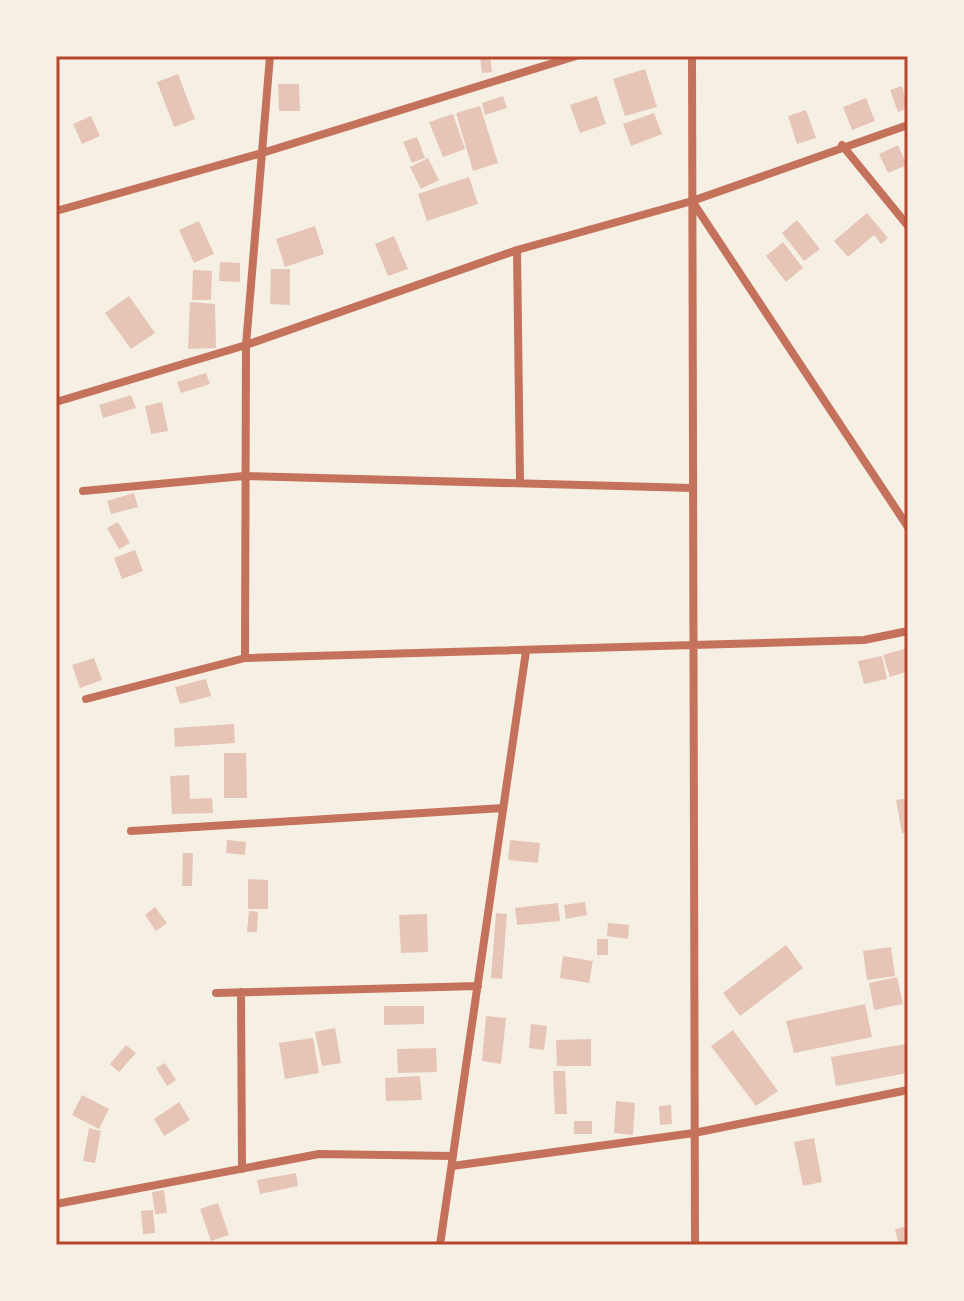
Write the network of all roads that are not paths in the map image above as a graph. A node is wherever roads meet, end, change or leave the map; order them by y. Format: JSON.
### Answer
{"nodes":[{"id":1,"x":270,"y":56,"type":"edge"},
{"id":2,"x":576,"y":56,"type":"edge"},
{"id":3,"x":692,"y":56,"type":"edge"},
{"id":4,"x":908,"y":125,"type":"edge"},
{"id":5,"x":842,"y":145,"type":"junction"},
{"id":6,"x":262,"y":153,"type":"junction"},
{"id":7,"x":692,"y":201,"type":"junction"},
{"id":8,"x":56,"y":211,"type":"edge"},
{"id":9,"x":908,"y":226,"type":"edge"},
{"id":10,"x":517,"y":250,"type":"junction"},
{"id":11,"x":246,"y":345,"type":"junction"},
{"id":12,"x":56,"y":402,"type":"edge"},
{"id":13,"x":244,"y":476,"type":"junction"},
{"id":14,"x":520,"y":481,"type":"junction"},
{"id":15,"x":692,"y":488,"type":"junction"},
{"id":16,"x":83,"y":491,"type":"dead end"},
{"id":17,"x":908,"y":527,"type":"edge"},
{"id":18,"x":908,"y":631,"type":"edge"},
{"id":19,"x":693,"y":646,"type":"junction"},
{"id":20,"x":526,"y":651,"type":"junction"},
{"id":21,"x":245,"y":658,"type":"junction"},
{"id":22,"x":86,"y":699,"type":"dead end"},
{"id":23,"x":503,"y":808,"type":"junction"},
{"id":24,"x":131,"y":831,"type":"dead end"},
{"id":25,"x":478,"y":986,"type":"junction"},
{"id":26,"x":241,"y":992,"type":"junction"},
{"id":27,"x":216,"y":993,"type":"dead end"},
{"id":28,"x":908,"y":1090,"type":"edge"},
{"id":29,"x":694,"y":1133,"type":"junction"},
{"id":30,"x":453,"y":1161,"type":"junction"},
{"id":31,"x":242,"y":1169,"type":"junction"},
{"id":32,"x":56,"y":1204,"type":"edge"},
{"id":33,"x":440,"y":1245,"type":"edge"},
{"id":34,"x":695,"y":1245,"type":"edge"}],
"edges":[{"from":1,"to":6,"type":"street"},
{"from":2,"to":6,"type":"street"},
{"from":3,"to":7,"type":"street"},
{"from":4,"to":5,"type":"street"},
{"from":5,"to":7,"type":"street"},
{"from":5,"to":9,"type":"street"},
{"from":6,"to":8,"type":"street"},
{"from":6,"to":11,"type":"street"},
{"from":7,"to":10,"type":"street"},
{"from":7,"to":15,"type":"street"},
{"from":7,"to":17,"type":"street"},
{"from":10,"to":11,"type":"street"},
{"from":10,"to":14,"type":"street"},
{"from":11,"to":12,"type":"street"},
{"from":11,"to":13,"type":"street"},
{"from":13,"to":14,"type":"street"},
{"from":13,"to":16,"type":"street"},
{"from":13,"to":21,"type":"street"},
{"from":14,"to":15,"type":"street"},
{"from":15,"to":19,"type":"street"},
{"from":18,"to":19,"type":"street"},
{"from":19,"to":20,"type":"street"},
{"from":19,"to":29,"type":"street"},
{"from":20,"to":21,"type":"street"},
{"from":20,"to":23,"type":"street"},
{"from":21,"to":22,"type":"street"},
{"from":23,"to":24,"type":"street"},
{"from":23,"to":25,"type":"street"},
{"from":25,"to":26,"type":"street"},
{"from":25,"to":30,"type":"street"},
{"from":26,"to":27,"type":"street"},
{"from":26,"to":31,"type":"street"},
{"from":28,"to":29,"type":"street"},
{"from":29,"to":30,"type":"street"},
{"from":29,"to":34,"type":"street"},
{"from":30,"to":31,"type":"street"},
{"from":30,"to":33,"type":"street"},
{"from":31,"to":32,"type":"street"}]}
